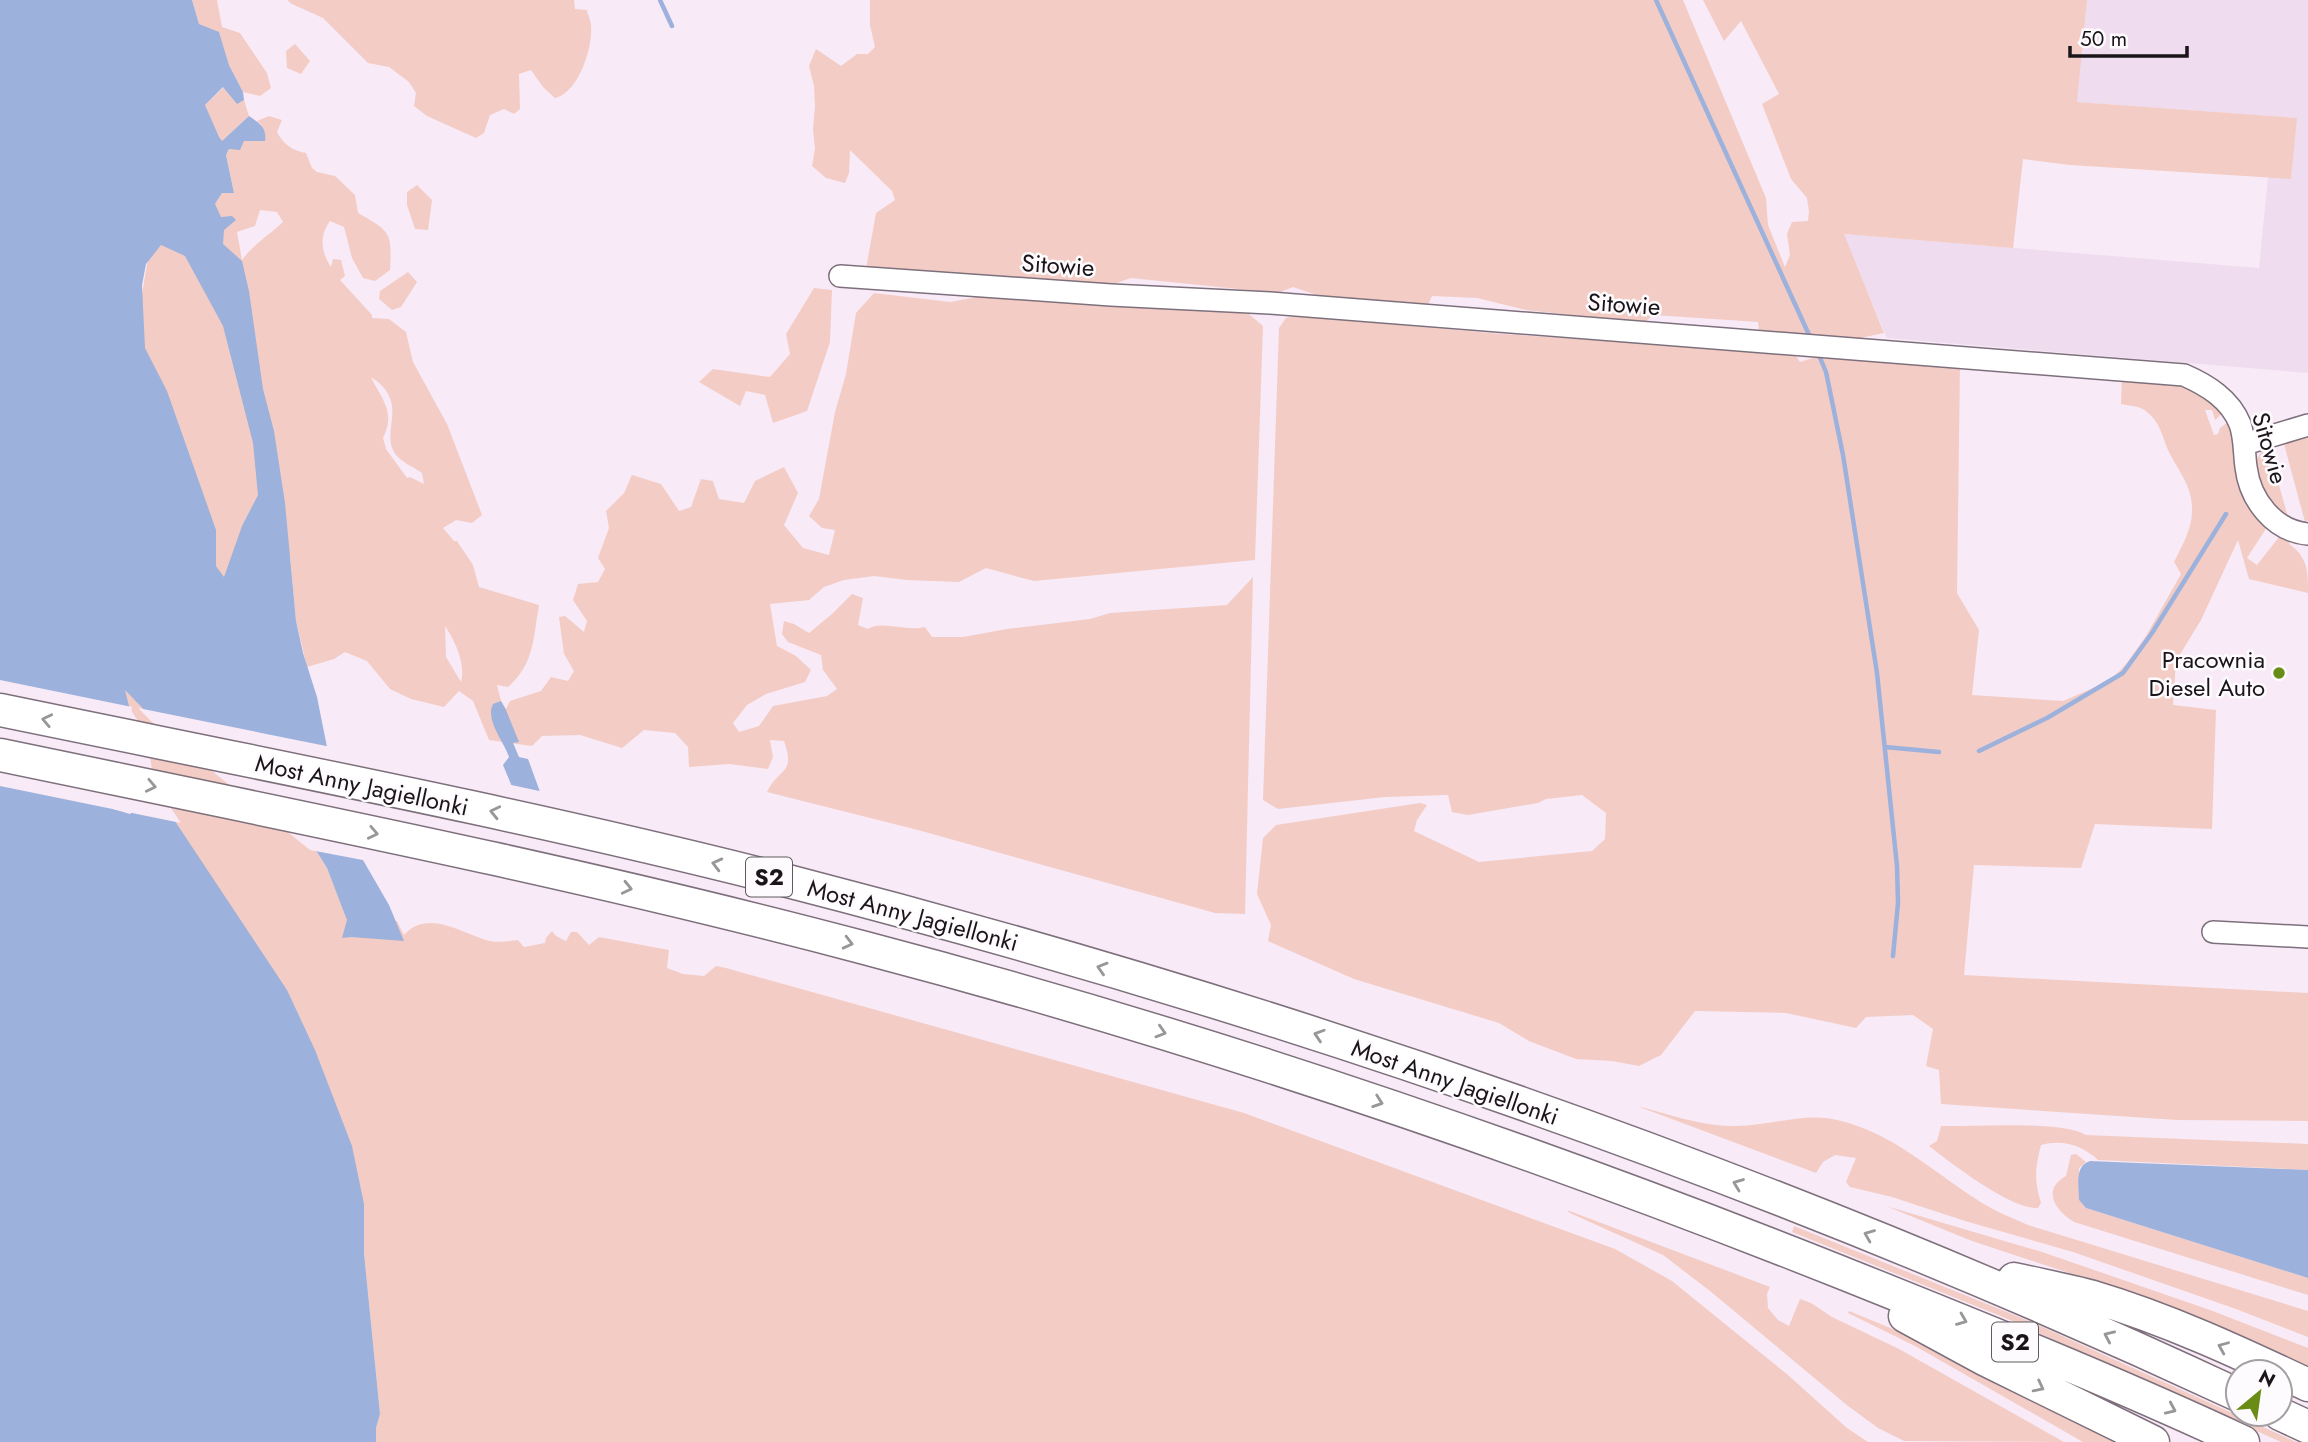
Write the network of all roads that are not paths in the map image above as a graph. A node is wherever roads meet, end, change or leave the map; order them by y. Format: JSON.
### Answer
{"nodes":[{"id":1,"x":840,"y":276,"type":"dead end"},
{"id":2,"x":2308,"y":425,"type":"edge"},
{"id":3,"x":2245,"y":444,"type":"junction"},
{"id":4,"x":2308,"y":534,"type":"edge"},
{"id":5,"x":0,"y":710,"type":"edge"},
{"id":6,"x":0,"y":755,"type":"edge"},
{"id":7,"x":2213,"y":932,"type":"dead end"},
{"id":8,"x":2308,"y":937,"type":"edge"},
{"id":9,"x":1784,"y":1250,"type":"junction"},
{"id":10,"x":1932,"y":1261,"type":"junction"},
{"id":11,"x":2308,"y":1385,"type":"edge"},
{"id":12,"x":2224,"y":1389,"type":"edge"},
{"id":13,"x":2153,"y":1442,"type":"edge"},
{"id":14,"x":2242,"y":1442,"type":"edge"}],
"edges":[{"from":1,"to":3,"type":"street","name":"Sitowie"},
{"from":2,"to":3,"type":"street"},
{"from":3,"to":4,"type":"street","name":"Sitowie"},
{"from":10,"to":5,"type":"highway","name":"Most Anny Jagiellonki","number":"S2","one_way":true},
{"from":6,"to":9,"type":"highway","name":"Most Anny Jagiellonki","number":"S2","one_way":true},
{"from":7,"to":8,"type":"street"},
{"from":9,"to":13,"type":"highway","one_way":true},
{"from":9,"to":14,"type":"highway","number":"S2","one_way":true},
{"from":11,"to":10,"type":"highway","one_way":true},
{"from":12,"to":10,"type":"highway","number":"S2","one_way":true}]}
